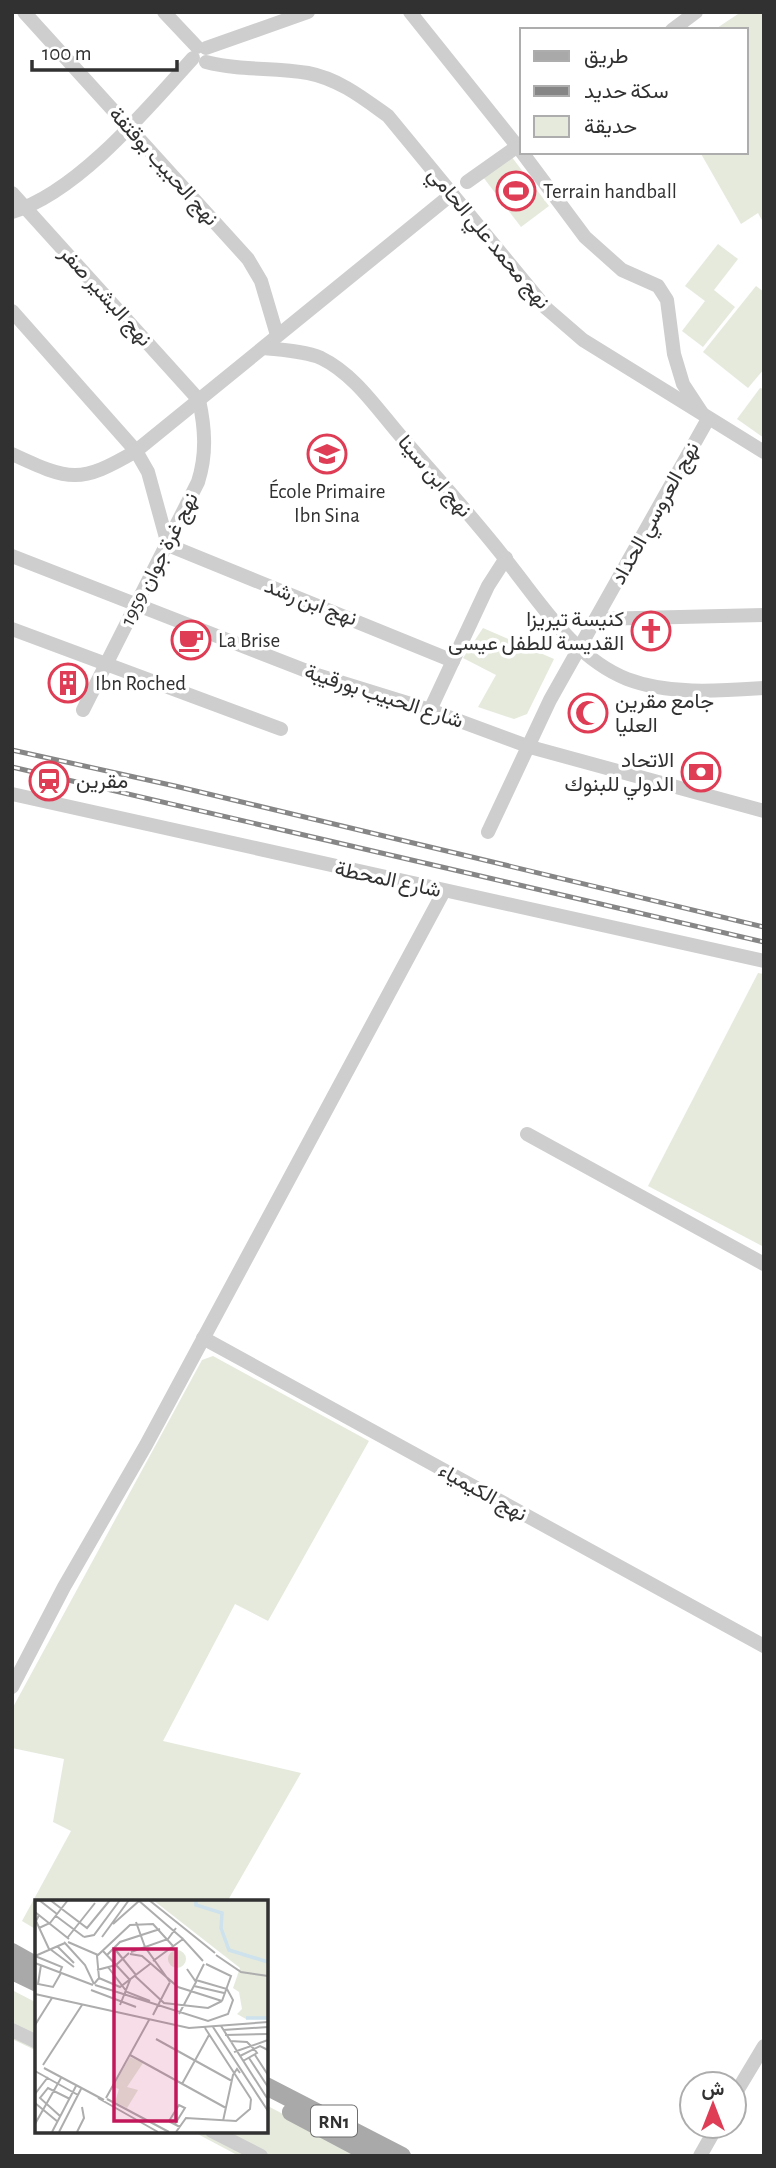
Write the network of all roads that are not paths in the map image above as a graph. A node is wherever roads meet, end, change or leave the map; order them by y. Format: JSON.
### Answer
{"nodes":[{"id":1,"x":23,"y":12,"type":"edge"},
{"id":2,"x":164,"y":12,"type":"edge"},
{"id":3,"x":308,"y":12,"type":"edge"},
{"id":4,"x":410,"y":12,"type":"edge"},
{"id":5,"x":696,"y":12,"type":"edge"},
{"id":6,"x":675,"y":28,"type":"edge"},
{"id":7,"x":201,"y":54,"type":"junction"},
{"id":8,"x":130,"y":128,"type":"junction"},
{"id":9,"x":520,"y":145,"type":"edge"},
{"id":10,"x":526,"y":154,"type":"edge"},
{"id":11,"x":467,"y":182,"type":"dead end"},
{"id":12,"x":12,"y":193,"type":"edge"},
{"id":13,"x":452,"y":194,"type":"junction"},
{"id":14,"x":19,"y":210,"type":"edge"},
{"id":15,"x":12,"y":311,"type":"edge"},
{"id":16,"x":277,"y":335,"type":"junction"},
{"id":17,"x":264,"y":348,"type":"junction"},
{"id":18,"x":199,"y":400,"type":"junction"},
{"id":19,"x":706,"y":418,"type":"junction"},
{"id":20,"x":136,"y":451,"type":"junction"},
{"id":21,"x":764,"y":452,"type":"edge"},
{"id":22,"x":12,"y":454,"type":"edge"},
{"id":23,"x":168,"y":545,"type":"junction"},
{"id":24,"x":12,"y":556,"type":"edge"},
{"id":25,"x":506,"y":558,"type":"junction"},
{"id":26,"x":139,"y":604,"type":"junction"},
{"id":27,"x":764,"y":615,"type":"edge"},
{"id":28,"x":596,"y":619,"type":"junction"},
{"id":29,"x":12,"y":629,"type":"edge"},
{"id":30,"x":578,"y":648,"type":"junction"},
{"id":31,"x":453,"y":661,"type":"junction"},
{"id":32,"x":106,"y":663,"type":"junction"},
{"id":33,"x":764,"y":688,"type":"edge"},
{"id":34,"x":83,"y":710,"type":"dead end"},
{"id":35,"x":430,"y":710,"type":"junction"},
{"id":36,"x":281,"y":729,"type":"dead end"},
{"id":37,"x":530,"y":747,"type":"junction"},
{"id":38,"x":12,"y":794,"type":"edge"},
{"id":39,"x":764,"y":810,"type":"edge"},
{"id":40,"x":488,"y":832,"type":"dead end"},
{"id":41,"x":444,"y":891,"type":"junction"},
{"id":42,"x":764,"y":961,"type":"edge"},
{"id":43,"x":527,"y":1134,"type":"dead end"},
{"id":44,"x":764,"y":1264,"type":"edge"},
{"id":45,"x":203,"y":1339,"type":"junction"},
{"id":46,"x":764,"y":1646,"type":"edge"},
{"id":47,"x":12,"y":1687,"type":"edge"},
{"id":48,"x":12,"y":1952,"type":"edge"},
{"id":49,"x":35,"y":1965,"type":"edge"},
{"id":50,"x":12,"y":1971,"type":"edge"},
{"id":51,"x":12,"y":1978,"type":"edge"},
{"id":52,"x":35,"y":1982,"type":"edge"},
{"id":53,"x":35,"y":1990,"type":"edge"},
{"id":54,"x":12,"y":2030,"type":"edge"},
{"id":55,"x":35,"y":2041,"type":"edge"},
{"id":56,"x":764,"y":2046,"type":"edge"},
{"id":57,"x":748,"y":2073,"type":"edge"},
{"id":58,"x":268,"y":2087,"type":"edge"},
{"id":59,"x":268,"y":2100,"type":"edge"},
{"id":60,"x":216,"y":2133,"type":"edge"},
{"id":61,"x":709,"y":2140,"type":"edge"},
{"id":62,"x":261,"y":2156,"type":"edge"},
{"id":63,"x":374,"y":2156,"type":"edge"},
{"id":64,"x":402,"y":2156,"type":"edge"},
{"id":65,"x":700,"y":2156,"type":"edge"}],
"edges":[{"from":1,"to":8,"type":"street","name":"نهج الحبيب بوقتفة"},
{"from":2,"to":7,"type":"street"},
{"from":3,"to":7,"type":"street"},
{"from":4,"to":9,"type":"street"},
{"from":5,"to":6,"type":"street"},
{"from":7,"to":8,"type":"street"},
{"from":7,"to":13,"type":"street","name":"نهج محمد علي الحامي"},
{"from":8,"to":14,"type":"street"},
{"from":8,"to":16,"type":"street","name":"نهج الحبيب بوقتفة"},
{"from":9,"to":11,"type":"street"},
{"from":10,"to":19,"type":"street"},
{"from":12,"to":14,"type":"street","name":"نهج البشير صفر"},
{"from":13,"to":16,"type":"street"},
{"from":13,"to":19,"type":"street","name":"نهج محمد علي الحامي"},
{"from":14,"to":18,"type":"street","name":"نهج البشير صفر"},
{"from":15,"to":20,"type":"street"},
{"from":16,"to":17,"type":"street"},
{"from":17,"to":18,"type":"street"},
{"from":17,"to":25,"type":"street","name":"نهج ابن سينا"},
{"from":18,"to":20,"type":"street"},
{"from":18,"to":23,"type":"street","name":"نهج غرة جوان 1959"},
{"from":19,"to":21,"type":"street","name":"نهج محمد علي الحامي"},
{"from":19,"to":28,"type":"street","name":"نهج العروسي الحداد"},
{"from":20,"to":22,"type":"street"},
{"from":20,"to":23,"type":"street"},
{"from":23,"to":26,"type":"street","name":"نهج غرة جوان 1959"},
{"from":23,"to":31,"type":"street","name":"نهج ابن رشد"},
{"from":24,"to":26,"type":"street","name":"شارع الحبيب بورقيبة"},
{"from":25,"to":30,"type":"street","name":"نهج ابن سينا"},
{"from":25,"to":31,"type":"street"},
{"from":26,"to":32,"type":"street","name":"نهج غرة جوان 1959"},
{"from":26,"to":35,"type":"street","name":"شارع الحبيب بورقيبة"},
{"from":27,"to":28,"type":"street"},
{"from":28,"to":30,"type":"street","name":"نهج العروسي الحداد"},
{"from":29,"to":32,"type":"street"},
{"from":30,"to":33,"type":"street","name":"نهج ابن سينا"},
{"from":30,"to":37,"type":"street","name":"نهج العروسي الحداد"},
{"from":31,"to":35,"type":"street"},
{"from":32,"to":34,"type":"street","name":"نهج غرة جوان 1959"},
{"from":32,"to":36,"type":"street"},
{"from":35,"to":37,"type":"street","name":"شارع الحبيب بورقيبة"},
{"from":37,"to":39,"type":"street","name":"شارع الحبيب بورقيبة"},
{"from":37,"to":40,"type":"street","name":"نهج العروسي الحداد"},
{"from":38,"to":41,"type":"street","name":"شارع المحطة"},
{"from":41,"to":42,"type":"street","name":"شارع المحطة"},
{"from":41,"to":45,"type":"street"},
{"from":43,"to":44,"type":"street"},
{"from":45,"to":46,"type":"street","name":"نهج الكيمياء"},
{"from":45,"to":47,"type":"street"},
{"from":48,"to":49,"type":"main road"},
{"from":50,"to":52,"type":"main road"},
{"from":51,"to":53,"type":"street"},
{"from":54,"to":55,"type":"street"},
{"from":56,"to":57,"type":"street"},
{"from":58,"to":64,"type":"main road","number":"RN1"},
{"from":59,"to":63,"type":"main road","number":"RN1"},
{"from":60,"to":62,"type":"street"},
{"from":61,"to":65,"type":"street"}]}
